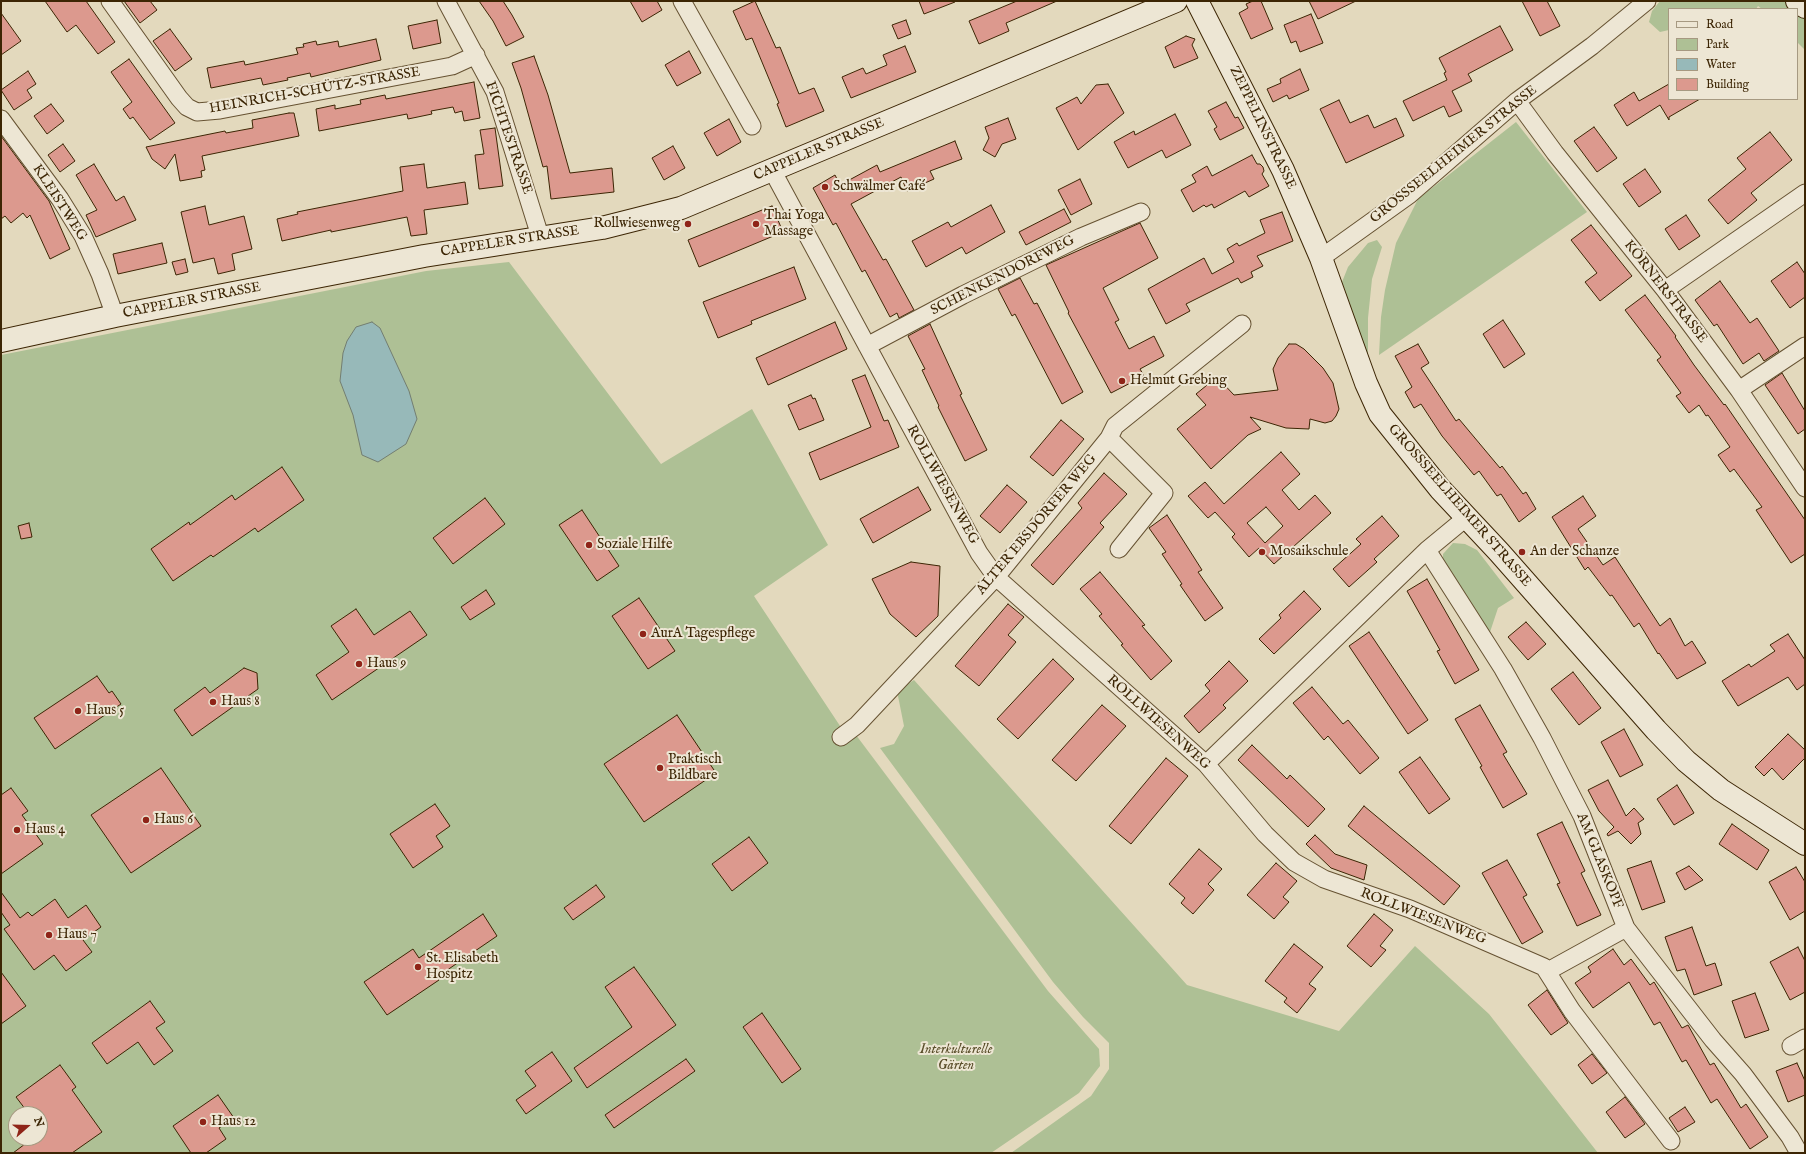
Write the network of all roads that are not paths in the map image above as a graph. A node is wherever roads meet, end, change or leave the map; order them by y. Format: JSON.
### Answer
{"nodes":[{"id":1,"x":110,"y":1,"type":"edge"},
{"id":2,"x":446,"y":1,"type":"edge"},
{"id":3,"x":682,"y":1,"type":"edge"},
{"id":4,"x":1176,"y":1,"type":"edge"},
{"id":5,"x":1197,"y":1,"type":"edge"},
{"id":6,"x":1647,"y":1,"type":"edge"},
{"id":7,"x":1797,"y":1,"type":"edge"},
{"id":8,"x":1805,"y":7,"type":"edge"},
{"id":9,"x":476,"y":55,"type":"junction"},
{"id":10,"x":1517,"y":101,"type":"junction"},
{"id":11,"x":1,"y":119,"type":"edge"},
{"id":12,"x":752,"y":126,"type":"dead end"},
{"id":13,"x":772,"y":170,"type":"junction"},
{"id":14,"x":1805,"y":193,"type":"edge"},
{"id":15,"x":1141,"y":212,"type":"dead end"},
{"id":16,"x":540,"y":236,"type":"junction"},
{"id":17,"x":1321,"y":258,"type":"junction"},
{"id":18,"x":1665,"y":290,"type":"junction"},
{"id":19,"x":115,"y":316,"type":"junction"},
{"id":20,"x":1242,"y":324,"type":"dead end"},
{"id":21,"x":1,"y":341,"type":"edge"},
{"id":22,"x":867,"y":346,"type":"junction"},
{"id":23,"x":1805,"y":346,"type":"edge"},
{"id":24,"x":1739,"y":390,"type":"junction"},
{"id":25,"x":1109,"y":438,"type":"junction"},
{"id":26,"x":1805,"y":488,"type":"edge"},
{"id":27,"x":1467,"y":517,"type":"junction"},
{"id":28,"x":1119,"y":549,"type":"dead end"},
{"id":29,"x":1427,"y":550,"type":"junction"},
{"id":30,"x":996,"y":577,"type":"junction"},
{"id":31,"x":841,"y":737,"type":"dead end"},
{"id":32,"x":1206,"y":764,"type":"junction"},
{"id":33,"x":1805,"y":844,"type":"edge"},
{"id":34,"x":1626,"y":928,"type":"junction"},
{"id":35,"x":1548,"y":972,"type":"junction"},
{"id":36,"x":1671,"y":1141,"type":"dead end"},
{"id":37,"x":1799,"y":1153,"type":"edge"}],
"edges":[{"from":1,"to":9,"type":"street","name":"HEINRICH-SCHÜTZ-STRASSE"},
{"from":2,"to":9,"type":"street","name":"FICHTESTRASSE"},
{"from":3,"to":12,"type":"street"},
{"from":4,"to":13,"type":"main road","name":"CAPPELER STRASSE"},
{"from":5,"to":17,"type":"main road","name":"ZEPPELINSTRASSE"},
{"from":6,"to":10,"type":"street","name":"GROSSSEELHEIMER STRASSE"},
{"from":7,"to":8,"type":"main road"},
{"from":9,"to":16,"type":"street","name":"FICHTESTRASSE"},
{"from":10,"to":17,"type":"street","name":"GROSSSEELHEIMER STRASSE"},
{"from":10,"to":18,"type":"street","name":"KÖRNERSTRASSE"},
{"from":11,"to":19,"type":"street","name":"KLEISTWEG"},
{"from":13,"to":16,"type":"main road","name":"CAPPELER STRASSE"},
{"from":13,"to":22,"type":"street","name":"ROLLWIESENWEG"},
{"from":14,"to":18,"type":"street"},
{"from":15,"to":22,"type":"street","name":"SCHENKENDORFWEG"},
{"from":16,"to":19,"type":"main road","name":"CAPPELER STRASSE"},
{"from":17,"to":27,"type":"main road","name":"GROSSSEELHEIMER STRASSE"},
{"from":18,"to":24,"type":"street","name":"KÖRNERSTRASSE"},
{"from":19,"to":21,"type":"main road","name":"CAPPELER STRASSE"},
{"from":20,"to":25,"type":"street","name":"ALTER EBSDORFER WEG"},
{"from":22,"to":30,"type":"street","name":"ROLLWIESENWEG"},
{"from":23,"to":24,"type":"street"},
{"from":24,"to":26,"type":"street","name":"KÖRNERSTRASSE"},
{"from":25,"to":28,"type":"street"},
{"from":25,"to":30,"type":"street","name":"ALTER EBSDORFER WEG"},
{"from":27,"to":29,"type":"street"},
{"from":27,"to":33,"type":"main road","name":"GROSSSEELHEIMER STRASSE"},
{"from":29,"to":32,"type":"street"},
{"from":29,"to":34,"type":"street","name":"AM GLASKOPF"},
{"from":30,"to":31,"type":"street","name":"ALTER EBSDORFER WEG"},
{"from":30,"to":32,"type":"street","name":"ROLLWIESENWEG"},
{"from":32,"to":35,"type":"street","name":"ROLLWIESENWEG"},
{"from":34,"to":35,"type":"street"},
{"from":34,"to":37,"type":"street","name":"AM GLASKOPF"},
{"from":35,"to":36,"type":"street","name":"ROLLWIESENWEG"}]}
